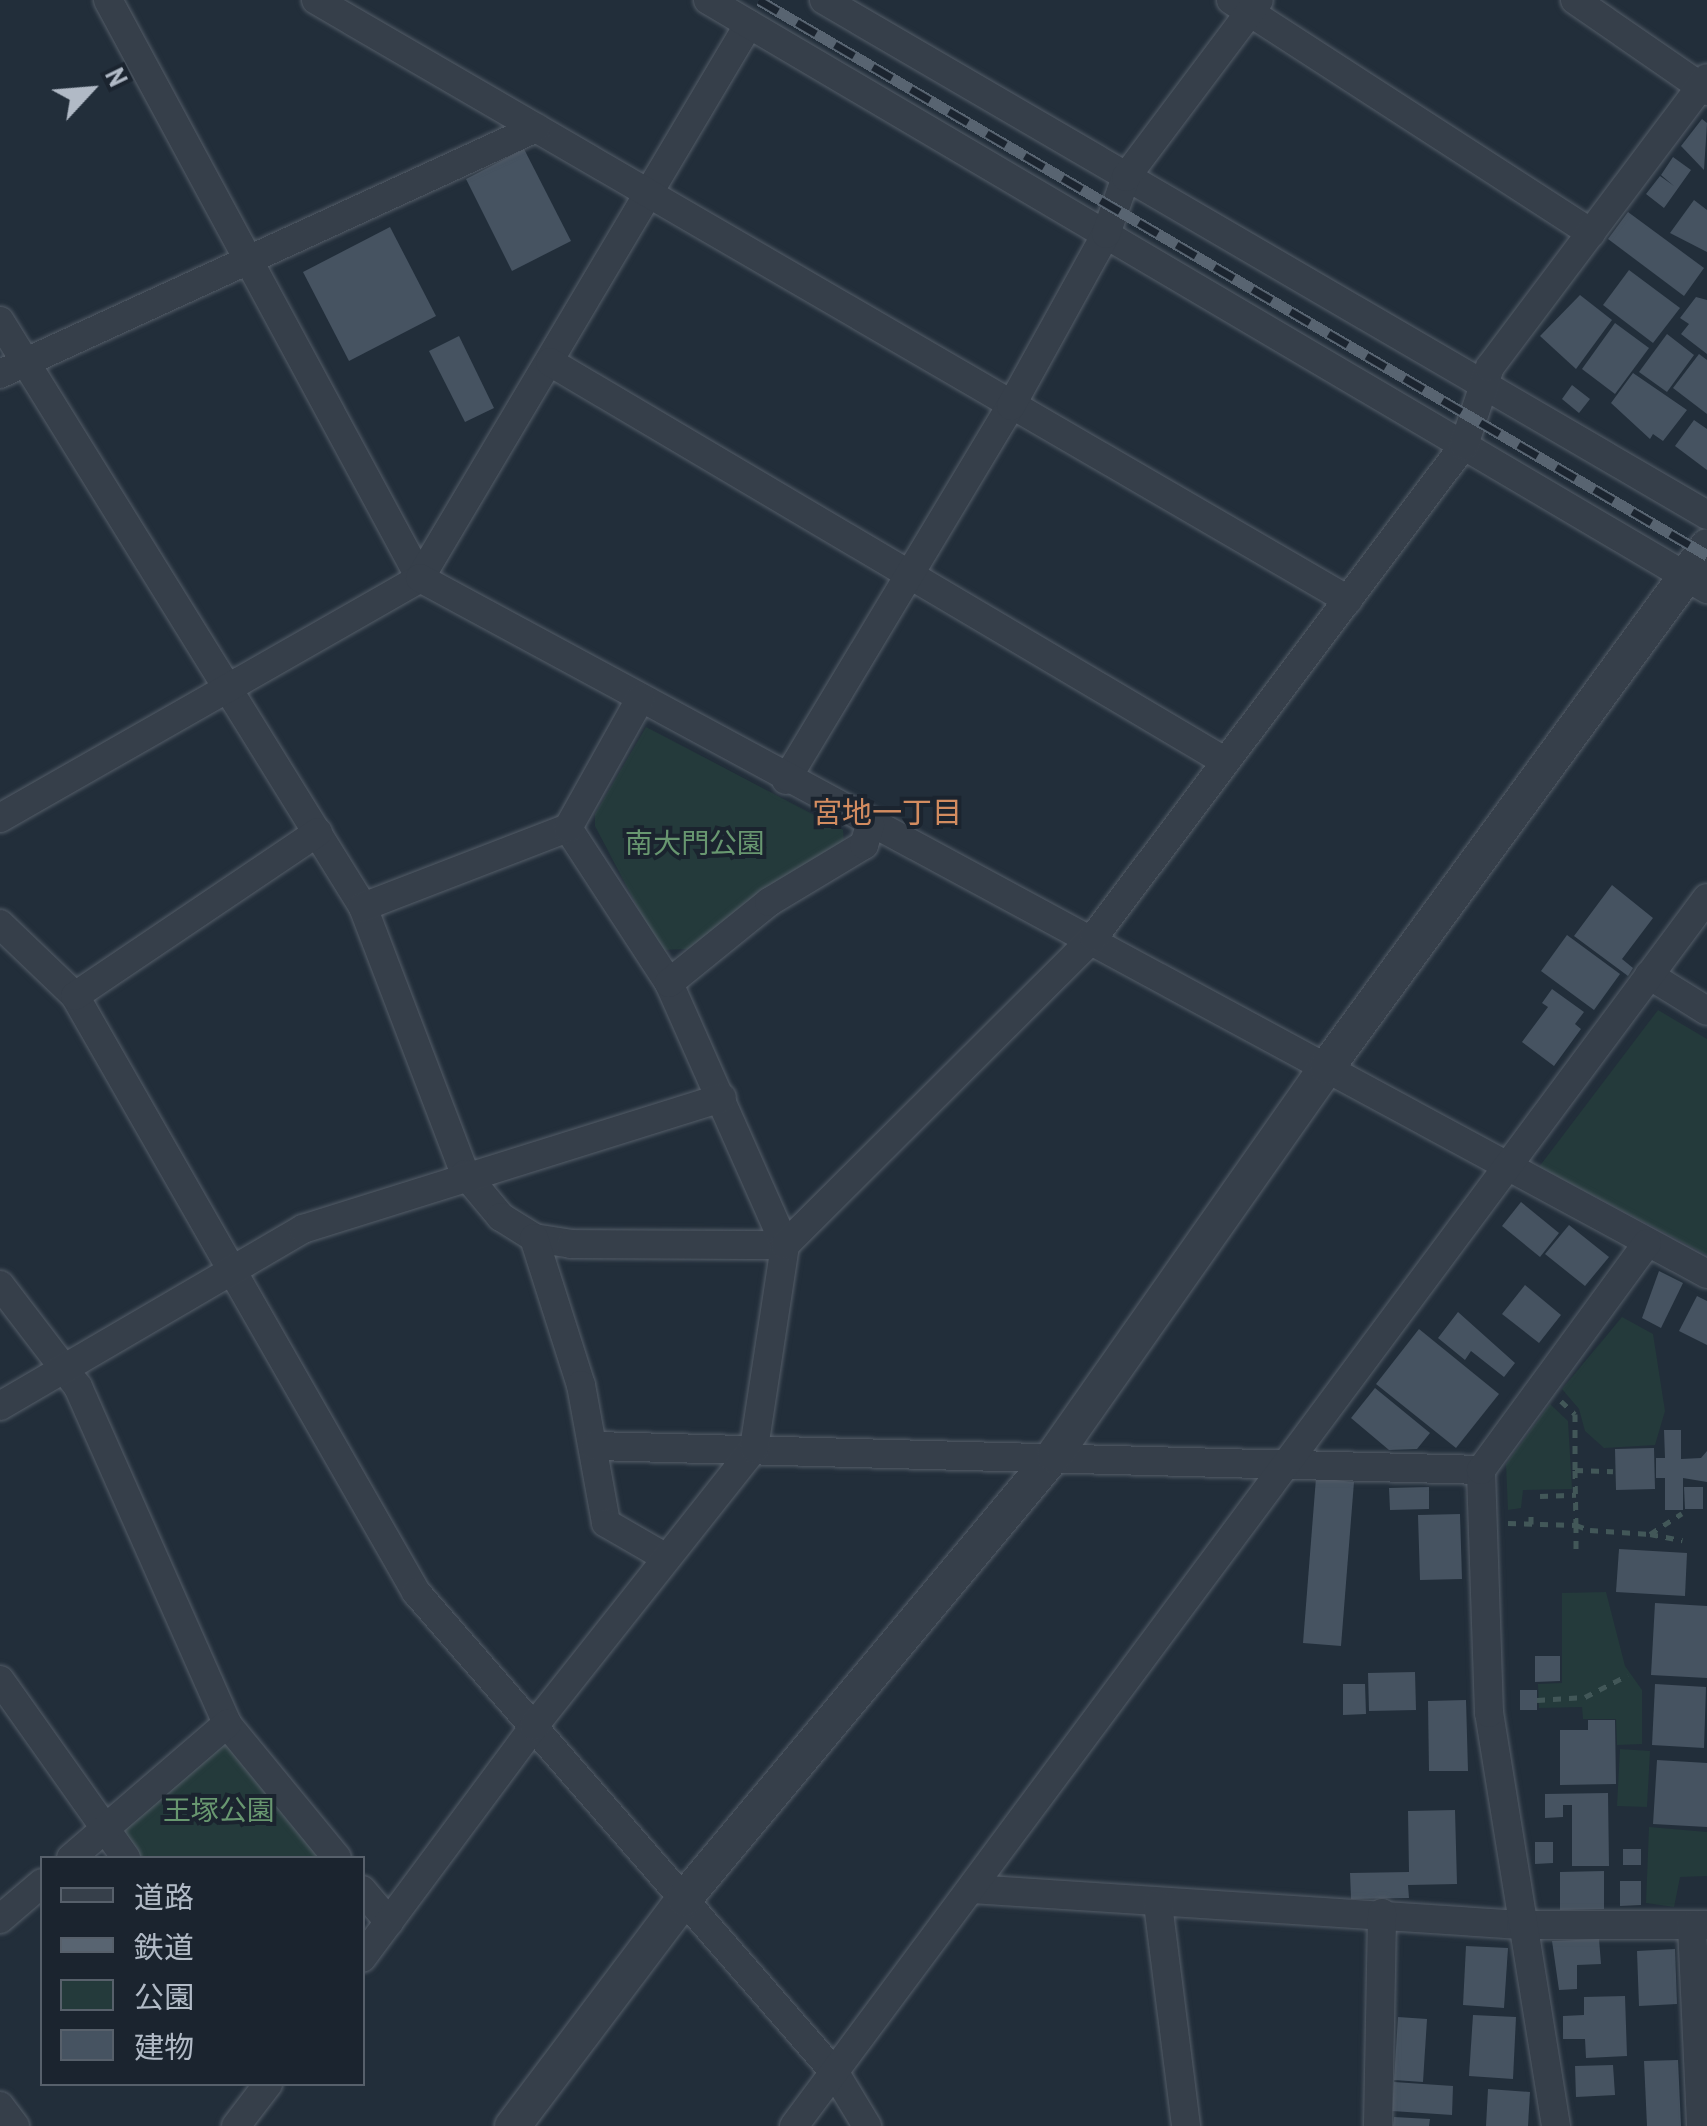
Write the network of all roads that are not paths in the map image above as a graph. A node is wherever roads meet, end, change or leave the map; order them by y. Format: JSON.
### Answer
{"nodes":[{"id":1,"x":108,"y":0,"type":"edge"},
{"id":2,"x":316,"y":0,"type":"edge"},
{"id":3,"x":708,"y":0,"type":"edge"},
{"id":4,"x":824,"y":0,"type":"edge"},
{"id":5,"x":1575,"y":0,"type":"edge"},
{"id":6,"x":1247,"y":4,"type":"edge"},
{"id":7,"x":749,"y":24,"type":"junction"},
{"id":8,"x":1705,"y":85,"type":"edge"},
{"id":9,"x":536,"y":128,"type":"junction"},
{"id":10,"x":1126,"y":177,"type":"junction"},
{"id":11,"x":650,"y":195,"type":"junction"},
{"id":12,"x":1590,"y":233,"type":"junction"},
{"id":13,"x":1106,"y":234,"type":"junction"},
{"id":14,"x":247,"y":258,"type":"junction"},
{"id":15,"x":0,"y":320,"type":"edge"},
{"id":16,"x":550,"y":362,"type":"junction"},
{"id":17,"x":12,"y":369,"type":"edge"},
{"id":18,"x":1484,"y":386,"type":"junction"},
{"id":19,"x":1012,"y":406,"type":"junction"},
{"id":20,"x":1464,"y":445,"type":"junction"},
{"id":21,"x":1707,"y":515,"type":"edge"},
{"id":22,"x":1707,"y":546,"type":"edge"},
{"id":23,"x":910,"y":574,"type":"junction"},
{"id":24,"x":420,"y":578,"type":"junction"},
{"id":25,"x":1696,"y":582,"type":"edge"},
{"id":26,"x":1348,"y":600,"type":"junction"},
{"id":27,"x":230,"y":689,"type":"junction"},
{"id":28,"x":640,"y":699,"type":"junction"},
{"id":29,"x":1226,"y":762,"type":"junction"},
{"id":30,"x":786,"y":780,"type":"junction"},
{"id":31,"x":0,"y":818,"type":"edge"},
{"id":32,"x":870,"y":826,"type":"junction"},
{"id":33,"x":568,"y":828,"type":"junction"},
{"id":34,"x":318,"y":832,"type":"junction"},
{"id":35,"x":1707,"y":898,"type":"edge"},
{"id":36,"x":363,"y":907,"type":"junction"},
{"id":37,"x":0,"y":924,"type":"edge"},
{"id":38,"x":1094,"y":937,"type":"junction"},
{"id":39,"x":1649,"y":975,"type":"junction"},
{"id":40,"x":670,"y":982,"type":"junction"},
{"id":41,"x":75,"y":996,"type":"junction"},
{"id":42,"x":1707,"y":1011,"type":"edge"},
{"id":43,"x":1327,"y":1066,"type":"junction"},
{"id":44,"x":722,"y":1098,"type":"junction"},
{"id":45,"x":1510,"y":1168,"type":"junction"},
{"id":46,"x":465,"y":1174,"type":"junction"},
{"id":47,"x":534,"y":1238,"type":"junction"},
{"id":48,"x":1646,"y":1243,"type":"junction"},
{"id":49,"x":784,"y":1245,"type":"junction"},
{"id":50,"x":230,"y":1270,"type":"junction"},
{"id":51,"x":1707,"y":1274,"type":"edge"},
{"id":52,"x":0,"y":1285,"type":"edge"},
{"id":53,"x":63,"y":1368,"type":"junction"},
{"id":54,"x":0,"y":1406,"type":"edge"},
{"id":55,"x":595,"y":1446,"type":"junction"},
{"id":56,"x":754,"y":1448,"type":"junction"},
{"id":57,"x":1054,"y":1454,"type":"junction"},
{"id":58,"x":1286,"y":1464,"type":"junction"},
{"id":59,"x":1481,"y":1470,"type":"junction"},
{"id":60,"x":665,"y":1556,"type":"junction"},
{"id":61,"x":0,"y":1680,"type":"edge"},
{"id":62,"x":228,"y":1724,"type":"junction"},
{"id":63,"x":534,"y":1726,"type":"junction"},
{"id":64,"x":105,"y":1829,"type":"junction"},
{"id":65,"x":73,"y":1856,"type":"edge"},
{"id":66,"x":125,"y":1856,"type":"edge"},
{"id":67,"x":335,"y":1856,"type":"edge"},
{"id":68,"x":40,"y":1884,"type":"edge"},
{"id":69,"x":972,"y":1889,"type":"junction"},
{"id":70,"x":365,"y":1894,"type":"edge"},
{"id":71,"x":684,"y":1898,"type":"junction"},
{"id":72,"x":1158,"y":1904,"type":"junction"},
{"id":73,"x":1382,"y":1913,"type":"junction"},
{"id":74,"x":0,"y":1919,"type":"edge"},
{"id":75,"x":389,"y":1922,"type":"junction"},
{"id":76,"x":1520,"y":1925,"type":"junction"},
{"id":77,"x":1700,"y":1926,"type":"edge"},
{"id":78,"x":365,"y":1954,"type":"edge"},
{"id":79,"x":835,"y":2073,"type":"junction"},
{"id":80,"x":266,"y":2086,"type":"edge"},
{"id":81,"x":0,"y":2106,"type":"edge"},
{"id":82,"x":15,"y":2126,"type":"edge"},
{"id":83,"x":236,"y":2126,"type":"edge"},
{"id":84,"x":512,"y":2126,"type":"edge"},
{"id":85,"x":794,"y":2126,"type":"edge"},
{"id":86,"x":868,"y":2126,"type":"edge"},
{"id":87,"x":1186,"y":2126,"type":"edge"},
{"id":88,"x":1378,"y":2126,"type":"edge"},
{"id":89,"x":1556,"y":2126,"type":"edge"},
{"id":90,"x":1701,"y":2126,"type":"edge"}],
"edges":[{"from":1,"to":14,"type":"street"},
{"from":2,"to":9,"type":"street"},
{"from":3,"to":7,"type":"street"},
{"from":4,"to":10,"type":"street"},
{"from":5,"to":8,"type":"street"},
{"from":6,"to":10,"type":"street"},
{"from":6,"to":12,"type":"street"},
{"from":7,"to":11,"type":"street"},
{"from":7,"to":13,"type":"street"},
{"from":8,"to":12,"type":"street"},
{"from":9,"to":11,"type":"street"},
{"from":9,"to":14,"type":"street"},
{"from":10,"to":13,"type":"street"},
{"from":10,"to":18,"type":"street"},
{"from":11,"to":16,"type":"street"},
{"from":11,"to":19,"type":"street"},
{"from":12,"to":18,"type":"street"},
{"from":13,"to":19,"type":"street"},
{"from":13,"to":20,"type":"street"},
{"from":14,"to":17,"type":"street"},
{"from":14,"to":24,"type":"street"},
{"from":15,"to":17,"type":"street"},
{"from":16,"to":23,"type":"street"},
{"from":16,"to":24,"type":"street"},
{"from":17,"to":27,"type":"street"},
{"from":18,"to":20,"type":"street"},
{"from":18,"to":21,"type":"street"},
{"from":19,"to":23,"type":"street"},
{"from":19,"to":26,"type":"street"},
{"from":20,"to":25,"type":"street"},
{"from":20,"to":26,"type":"street"},
{"from":22,"to":25,"type":"street"},
{"from":23,"to":29,"type":"street"},
{"from":23,"to":30,"type":"street"},
{"from":24,"to":27,"type":"street"},
{"from":24,"to":28,"type":"street"},
{"from":25,"to":43,"type":"street"},
{"from":26,"to":29,"type":"street"},
{"from":27,"to":31,"type":"street"},
{"from":27,"to":34,"type":"street"},
{"from":28,"to":30,"type":"street"},
{"from":28,"to":33,"type":"street"},
{"from":29,"to":38,"type":"street"},
{"from":30,"to":32,"type":"street"},
{"from":32,"to":38,"type":"street"},
{"from":32,"to":40,"type":"street"},
{"from":33,"to":36,"type":"street"},
{"from":33,"to":40,"type":"street"},
{"from":34,"to":36,"type":"street"},
{"from":34,"to":41,"type":"street"},
{"from":35,"to":39,"type":"street"},
{"from":36,"to":46,"type":"street"},
{"from":37,"to":41,"type":"street"},
{"from":38,"to":43,"type":"street"},
{"from":38,"to":49,"type":"street"},
{"from":39,"to":42,"type":"street"},
{"from":39,"to":45,"type":"street"},
{"from":40,"to":44,"type":"street"},
{"from":41,"to":50,"type":"street"},
{"from":43,"to":45,"type":"street"},
{"from":43,"to":57,"type":"street"},
{"from":44,"to":46,"type":"street"},
{"from":44,"to":49,"type":"street"},
{"from":45,"to":48,"type":"street"},
{"from":45,"to":58,"type":"street"},
{"from":46,"to":47,"type":"street"},
{"from":46,"to":50,"type":"street"},
{"from":47,"to":49,"type":"street"},
{"from":47,"to":55,"type":"street"},
{"from":48,"to":51,"type":"street"},
{"from":48,"to":59,"type":"street"},
{"from":49,"to":56,"type":"street"},
{"from":50,"to":53,"type":"street"},
{"from":50,"to":63,"type":"street"},
{"from":52,"to":53,"type":"street"},
{"from":53,"to":54,"type":"street"},
{"from":53,"to":62,"type":"street"},
{"from":55,"to":56,"type":"street"},
{"from":55,"to":60,"type":"street"},
{"from":56,"to":57,"type":"street"},
{"from":56,"to":60,"type":"street"},
{"from":57,"to":58,"type":"street"},
{"from":57,"to":71,"type":"street"},
{"from":58,"to":59,"type":"street"},
{"from":58,"to":69,"type":"street"},
{"from":59,"to":76,"type":"street"},
{"from":60,"to":63,"type":"street"},
{"from":61,"to":64,"type":"street"},
{"from":62,"to":64,"type":"street"},
{"from":62,"to":67,"type":"street"},
{"from":63,"to":71,"type":"street"},
{"from":63,"to":75,"type":"street"},
{"from":64,"to":65,"type":"street"},
{"from":64,"to":66,"type":"street"},
{"from":68,"to":74,"type":"street"},
{"from":69,"to":72,"type":"street"},
{"from":69,"to":79,"type":"street"},
{"from":70,"to":75,"type":"street"},
{"from":71,"to":79,"type":"street"},
{"from":71,"to":84,"type":"street"},
{"from":72,"to":73,"type":"street"},
{"from":72,"to":87,"type":"street"},
{"from":73,"to":76,"type":"street"},
{"from":73,"to":88,"type":"street"},
{"from":75,"to":78,"type":"street"},
{"from":76,"to":77,"type":"street"},
{"from":76,"to":89,"type":"street"},
{"from":77,"to":90,"type":"street"},
{"from":79,"to":85,"type":"street"},
{"from":79,"to":86,"type":"street"},
{"from":80,"to":83,"type":"street"},
{"from":81,"to":82,"type":"street"}]}
